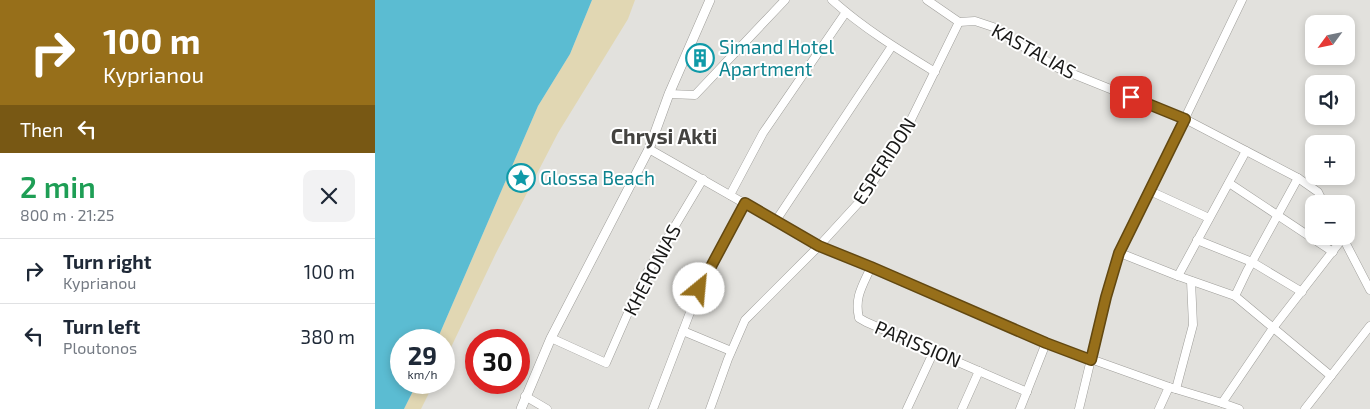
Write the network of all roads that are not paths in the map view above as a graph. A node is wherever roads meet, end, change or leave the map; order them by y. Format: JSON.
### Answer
{"nodes":[{"id":1,"x":710,"y":0,"type":"edge"},
{"id":2,"x":785,"y":0,"type":"edge"},
{"id":3,"x":832,"y":0,"type":"edge"},
{"id":4,"x":927,"y":0,"type":"edge"},
{"id":5,"x":1242,"y":0,"type":"edge"},
{"id":6,"x":846,"y":12,"type":"junction"},
{"id":7,"x":959,"y":22,"type":"junction"},
{"id":8,"x":892,"y":46,"type":"junction"},
{"id":9,"x":935,"y":72,"type":"junction"},
{"id":10,"x":669,"y":94,"type":"junction"},
{"id":11,"x":1185,"y":119,"type":"junction"},
{"id":12,"x":649,"y":149,"type":"junction"},
{"id":13,"x":1246,"y":151,"type":"junction"},
{"id":14,"x":1298,"y":178,"type":"junction"},
{"id":15,"x":703,"y":179,"type":"junction"},
{"id":16,"x":1229,"y":183,"type":"junction"},
{"id":17,"x":1150,"y":190,"type":"junction"},
{"id":18,"x":730,"y":195,"type":"junction"},
{"id":19,"x":1320,"y":195,"type":"edge"},
{"id":20,"x":745,"y":203,"type":"junction"},
{"id":21,"x":1278,"y":215,"type":"junction"},
{"id":22,"x":1209,"y":218,"type":"junction"},
{"id":23,"x":775,"y":222,"type":"junction"},
{"id":24,"x":1197,"y":240,"type":"junction"},
{"id":25,"x":1338,"y":245,"type":"edge"},
{"id":26,"x":1347,"y":245,"type":"edge"},
{"id":27,"x":819,"y":246,"type":"junction"},
{"id":28,"x":1333,"y":252,"type":"junction"},
{"id":29,"x":1119,"y":253,"type":"junction"},
{"id":30,"x":1252,"y":262,"type":"junction"},
{"id":31,"x":871,"y":267,"type":"junction"},
{"id":32,"x":1178,"y":276,"type":"junction"},
{"id":33,"x":1191,"y":281,"type":"junction"},
{"id":34,"x":1370,"y":290,"type":"edge"},
{"id":35,"x":1302,"y":292,"type":"junction"},
{"id":36,"x":1235,"y":296,"type":"junction"},
{"id":37,"x":1370,"y":326,"type":"edge"},
{"id":38,"x":1273,"y":328,"type":"junction"},
{"id":39,"x":683,"y":331,"type":"junction"},
{"id":40,"x":551,"y":338,"type":"junction"},
{"id":41,"x":1046,"y":343,"type":"junction"},
{"id":42,"x":731,"y":351,"type":"junction"},
{"id":43,"x":934,"y":351,"type":"junction"},
{"id":44,"x":1091,"y":360,"type":"junction"},
{"id":45,"x":979,"y":371,"type":"junction"},
{"id":46,"x":1331,"y":376,"type":"junction"},
{"id":47,"x":1172,"y":388,"type":"junction"},
{"id":48,"x":1027,"y":392,"type":"junction"},
{"id":49,"x":525,"y":396,"type":"junction"},
{"id":50,"x":1223,"y":403,"type":"junction"},
{"id":51,"x":521,"y":409,"type":"edge"},
{"id":52,"x":547,"y":409,"type":"edge"},
{"id":53,"x":653,"y":409,"type":"edge"},
{"id":54,"x":710,"y":409,"type":"edge"},
{"id":55,"x":907,"y":409,"type":"edge"},
{"id":56,"x":962,"y":409,"type":"edge"},
{"id":57,"x":1020,"y":409,"type":"edge"},
{"id":58,"x":1079,"y":409,"type":"edge"},
{"id":59,"x":1159,"y":409,"type":"edge"},
{"id":60,"x":1239,"y":409,"type":"edge"},
{"id":61,"x":1305,"y":409,"type":"edge"}],
"edges":[{"from":1,"to":10,"type":"street"},
{"from":2,"to":10,"type":"street"},
{"from":3,"to":6,"type":"street"},
{"from":4,"to":7,"type":"street"},
{"from":5,"to":11,"type":"street"},
{"from":6,"to":8,"type":"street"},
{"from":6,"to":18,"type":"street"},
{"from":7,"to":9,"type":"street","name":"ESPERIDON"},
{"from":7,"to":11,"type":"street","name":"KASTALIAS"},
{"from":8,"to":9,"type":"street"},
{"from":8,"to":23,"type":"street"},
{"from":9,"to":27,"type":"street","name":"ESPERIDON"},
{"from":10,"to":12,"type":"street"},
{"from":11,"to":13,"type":"street","name":"KASTALIAS"},
{"from":11,"to":17,"type":"street"},
{"from":12,"to":15,"type":"street"},
{"from":12,"to":40,"type":"street"},
{"from":13,"to":14,"type":"street","name":"KASTALIAS"},
{"from":13,"to":16,"type":"street"},
{"from":14,"to":19,"type":"street","name":"KASTALIAS"},
{"from":14,"to":21,"type":"street"},
{"from":15,"to":18,"type":"street"},
{"from":15,"to":40,"type":"street","name":"KHERONIAS"},
{"from":16,"to":21,"type":"street"},
{"from":16,"to":22,"type":"street"},
{"from":17,"to":22,"type":"street"},
{"from":17,"to":29,"type":"street"},
{"from":18,"to":20,"type":"street"},
{"from":20,"to":23,"type":"street"},
{"from":20,"to":39,"type":"street"},
{"from":21,"to":28,"type":"street"},
{"from":21,"to":30,"type":"street"},
{"from":22,"to":24,"type":"street"},
{"from":23,"to":27,"type":"street"},
{"from":24,"to":30,"type":"street"},
{"from":24,"to":32,"type":"street"},
{"from":25,"to":28,"type":"street"},
{"from":26,"to":34,"type":"street"},
{"from":27,"to":31,"type":"street"},
{"from":27,"to":42,"type":"street","name":"ESPERIDON"},
{"from":28,"to":35,"type":"street"},
{"from":29,"to":32,"type":"street"},
{"from":29,"to":44,"type":"street"},
{"from":30,"to":35,"type":"street"},
{"from":30,"to":36,"type":"street"},
{"from":31,"to":41,"type":"street"},
{"from":31,"to":43,"type":"street","name":"PARISSION"},
{"from":32,"to":33,"type":"street"},
{"from":33,"to":36,"type":"street"},
{"from":33,"to":47,"type":"street"},
{"from":35,"to":38,"type":"street"},
{"from":36,"to":38,"type":"street"},
{"from":37,"to":46,"type":"street"},
{"from":38,"to":46,"type":"street"},
{"from":38,"to":50,"type":"street"},
{"from":39,"to":42,"type":"street"},
{"from":39,"to":53,"type":"street"},
{"from":40,"to":49,"type":"street"},
{"from":41,"to":44,"type":"street"},
{"from":41,"to":48,"type":"street"},
{"from":42,"to":54,"type":"street","name":"ESPERIDON"},
{"from":43,"to":45,"type":"street","name":"PARISSION"},
{"from":43,"to":55,"type":"street"},
{"from":44,"to":47,"type":"street"},
{"from":44,"to":58,"type":"street"},
{"from":45,"to":48,"type":"street","name":"PARISSION"},
{"from":45,"to":56,"type":"street"},
{"from":46,"to":61,"type":"street"},
{"from":47,"to":50,"type":"street"},
{"from":47,"to":59,"type":"street"},
{"from":48,"to":57,"type":"street"},
{"from":49,"to":51,"type":"street"},
{"from":49,"to":52,"type":"street"},
{"from":50,"to":60,"type":"street"}]}
